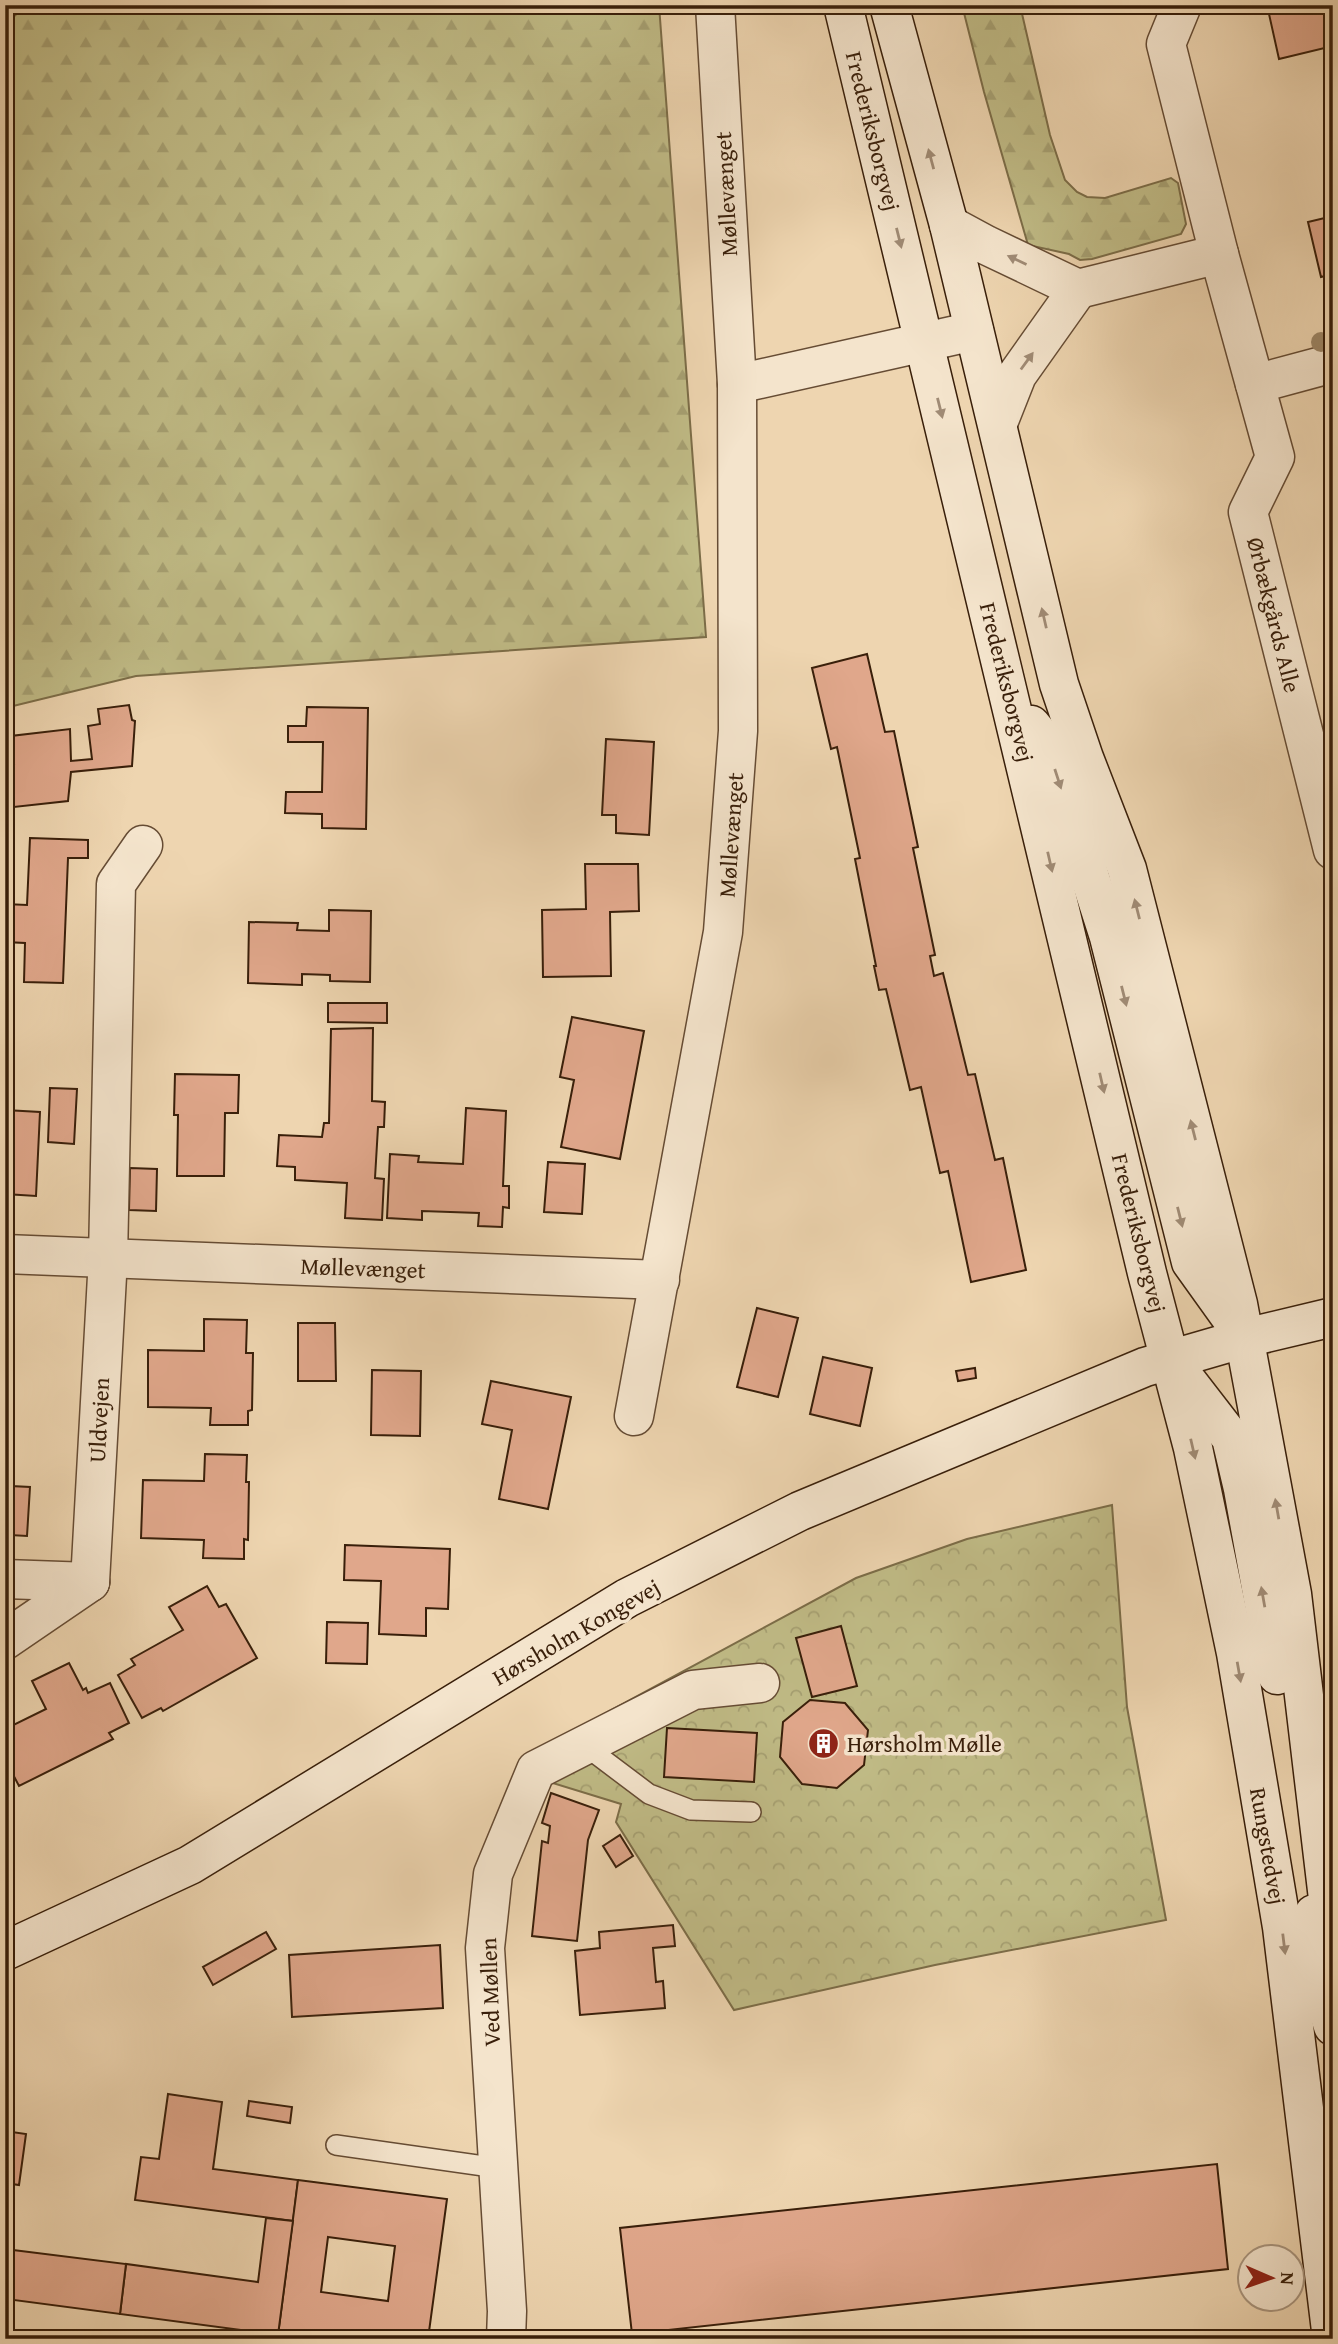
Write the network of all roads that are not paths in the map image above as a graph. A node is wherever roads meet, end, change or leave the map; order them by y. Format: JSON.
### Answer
{"nodes":[{"id":1,"x":715,"y":5,"type":"edge"},
{"id":2,"x":843,"y":5,"type":"edge"},
{"id":3,"x":889,"y":5,"type":"edge"},
{"id":4,"x":1182,"y":5,"type":"edge"},
{"id":5,"x":949,"y":225,"type":"junction"},
{"id":6,"x":1219,"y":254,"type":"junction"},
{"id":7,"x":1078,"y":289,"type":"junction"},
{"id":8,"x":974,"y":331,"type":"junction"},
{"id":9,"x":924,"y":342,"type":"junction"},
{"id":10,"x":1333,"y":363,"type":"edge"},
{"id":11,"x":737,"y":384,"type":"junction"},
{"id":12,"x":1255,"y":384,"type":"junction"},
{"id":13,"x":998,"y":423,"type":"junction"},
{"id":14,"x":1012,"y":700,"type":"junction"},
{"id":15,"x":143,"y":845,"type":"dead end"},
{"id":16,"x":1333,"y":850,"type":"edge"},
{"id":17,"x":5,"y":1254,"type":"edge"},
{"id":18,"x":108,"y":1258,"type":"junction"},
{"id":19,"x":660,"y":1280,"type":"junction"},
{"id":20,"x":1333,"y":1317,"type":"edge"},
{"id":21,"x":1245,"y":1338,"type":"junction"},
{"id":22,"x":1170,"y":1359,"type":"junction"},
{"id":23,"x":635,"y":1416,"type":"dead end"},
{"id":24,"x":5,"y":1579,"type":"edge"},
{"id":25,"x":90,"y":1582,"type":"junction"},
{"id":26,"x":5,"y":1640,"type":"edge"},
{"id":27,"x":760,"y":1683,"type":"dead end"},
{"id":28,"x":584,"y":1745,"type":"junction"},
{"id":29,"x":751,"y":1812,"type":"dead end"},
{"id":30,"x":1333,"y":1941,"type":"edge"},
{"id":31,"x":5,"y":1951,"type":"edge"},
{"id":32,"x":1333,"y":2026,"type":"edge"},
{"id":33,"x":335,"y":2145,"type":"dead end"},
{"id":34,"x":498,"y":2168,"type":"junction"},
{"id":35,"x":506,"y":2339,"type":"edge"},
{"id":36,"x":1332,"y":2339,"type":"edge"}],
"edges":[{"from":1,"to":11,"type":"main road","name":"Møllevænget"},
{"from":2,"to":9,"type":"main road","name":"Frederiksborgvej","one_way":true},
{"from":5,"to":3,"type":"main road","name":"Frederiksborgvej","one_way":true},
{"from":4,"to":6,"type":"main road","name":"Ørbækgårds Alle"},
{"from":7,"to":5,"type":"main road","one_way":true},
{"from":5,"to":8,"type":"main road","name":"Frederiksborgvej"},
{"from":6,"to":7,"type":"main road"},
{"from":6,"to":12,"type":"main road","name":"Ørbækgårds Alle"},
{"from":13,"to":7,"type":"main road","one_way":true},
{"from":8,"to":9,"type":"main road"},
{"from":8,"to":13,"type":"main road","name":"Frederiksborgvej"},
{"from":9,"to":11,"type":"main road"},
{"from":9,"to":14,"type":"main road","name":"Frederiksborgvej","one_way":true},
{"from":10,"to":12,"type":"main road"},
{"from":11,"to":19,"type":"main road","name":"Møllevænget"},
{"from":12,"to":16,"type":"main road","name":"Ørbækgårds Alle"},
{"from":21,"to":13,"type":"main road","name":"Frederiksborgvej","one_way":true},
{"from":14,"to":21,"type":"main road","one_way":true},
{"from":14,"to":22,"type":"main road","name":"Frederiksborgvej","one_way":true},
{"from":15,"to":18,"type":"main road"},
{"from":17,"to":18,"type":"main road","name":"Møllevænget"},
{"from":18,"to":19,"type":"main road","name":"Møllevænget"},
{"from":18,"to":25,"type":"main road","name":"Uldvejen"},
{"from":19,"to":23,"type":"main road","name":"Møllevænget"},
{"from":20,"to":21,"type":"main road","name":"Hørsholm Kongevej"},
{"from":21,"to":22,"type":"main road","name":"Hørsholm Kongevej"},
{"from":30,"to":21,"type":"main road","one_way":true},
{"from":22,"to":31,"type":"main road","name":"Hørsholm Kongevej"},
{"from":32,"to":22,"type":"main road","one_way":true},
{"from":22,"to":36,"type":"main road","name":"Rungstedvej","one_way":true},
{"from":24,"to":25,"type":"main road"},
{"from":25,"to":26,"type":"main road"},
{"from":27,"to":28,"type":"main road","name":"Ved Møllen"},
{"from":28,"to":29,"type":"lane"},
{"from":28,"to":34,"type":"main road","name":"Ved Møllen"},
{"from":33,"to":34,"type":"lane"},
{"from":34,"to":35,"type":"main road","name":"Ved Møllen"}]}
